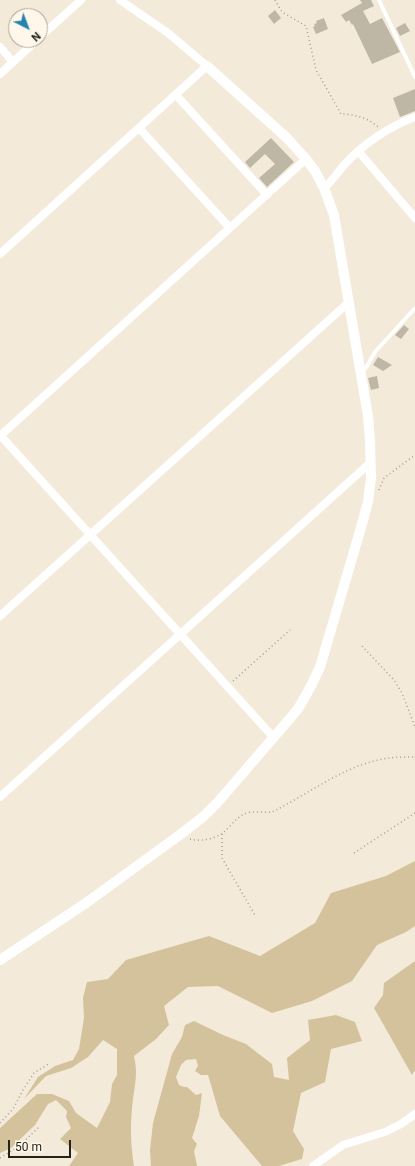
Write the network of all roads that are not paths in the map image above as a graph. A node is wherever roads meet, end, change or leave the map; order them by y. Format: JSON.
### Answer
{"nodes":[{"id":1,"x":81,"y":0,"type":"edge"},
{"id":2,"x":120,"y":0,"type":"edge"},
{"id":3,"x":379,"y":0,"type":"edge"},
{"id":4,"x":48,"y":30,"type":"edge"},
{"id":5,"x":0,"y":47,"type":"edge"},
{"id":6,"x":28,"y":48,"type":"edge"},
{"id":7,"x":13,"y":62,"type":"junction"},
{"id":8,"x":207,"y":66,"type":"junction"},
{"id":9,"x":0,"y":74,"type":"edge"},
{"id":10,"x":415,"y":77,"type":"edge"},
{"id":11,"x":176,"y":95,"type":"junction"},
{"id":12,"x":415,"y":117,"type":"edge"},
{"id":13,"x":140,"y":128,"type":"junction"},
{"id":14,"x":359,"y":152,"type":"junction"},
{"id":15,"x":306,"y":159,"type":"junction"},
{"id":16,"x":324,"y":188,"type":"junction"},
{"id":17,"x":267,"y":195,"type":"junction"},
{"id":18,"x":415,"y":218,"type":"edge"},
{"id":19,"x":230,"y":228,"type":"junction"},
{"id":20,"x":0,"y":254,"type":"edge"},
{"id":21,"x":349,"y":302,"type":"junction"},
{"id":22,"x":415,"y":308,"type":"edge"},
{"id":23,"x":360,"y":375,"type":"junction"},
{"id":24,"x":0,"y":435,"type":"edge"},
{"id":25,"x":371,"y":462,"type":"junction"},
{"id":26,"x":90,"y":535,"type":"junction"},
{"id":27,"x":0,"y":616,"type":"edge"},
{"id":28,"x":180,"y":634,"type":"junction"},
{"id":29,"x":274,"y":738,"type":"junction"},
{"id":30,"x":0,"y":797,"type":"edge"},
{"id":31,"x":0,"y":960,"type":"edge"},
{"id":32,"x":415,"y":1114,"type":"edge"},
{"id":33,"x":313,"y":1166,"type":"edge"}],
"edges":[{"from":1,"to":4,"type":"street"},
{"from":2,"to":8,"type":"street"},
{"from":3,"to":10,"type":"lane"},
{"from":5,"to":7,"type":"street"},
{"from":6,"to":7,"type":"street"},
{"from":7,"to":9,"type":"street"},
{"from":8,"to":11,"type":"street"},
{"from":8,"to":15,"type":"street"},
{"from":11,"to":13,"type":"street"},
{"from":11,"to":17,"type":"street"},
{"from":12,"to":14,"type":"street"},
{"from":13,"to":19,"type":"street"},
{"from":13,"to":20,"type":"street"},
{"from":14,"to":16,"type":"street"},
{"from":14,"to":18,"type":"street"},
{"from":15,"to":16,"type":"street"},
{"from":15,"to":17,"type":"street"},
{"from":16,"to":21,"type":"street"},
{"from":17,"to":19,"type":"street"},
{"from":19,"to":24,"type":"street"},
{"from":21,"to":23,"type":"street"},
{"from":21,"to":26,"type":"street"},
{"from":22,"to":23,"type":"lane"},
{"from":23,"to":25,"type":"street"},
{"from":24,"to":26,"type":"street"},
{"from":25,"to":28,"type":"street"},
{"from":25,"to":29,"type":"street"},
{"from":26,"to":27,"type":"street"},
{"from":26,"to":28,"type":"street"},
{"from":28,"to":29,"type":"street"},
{"from":28,"to":30,"type":"street"},
{"from":29,"to":31,"type":"street"},
{"from":32,"to":33,"type":"street"}]}
